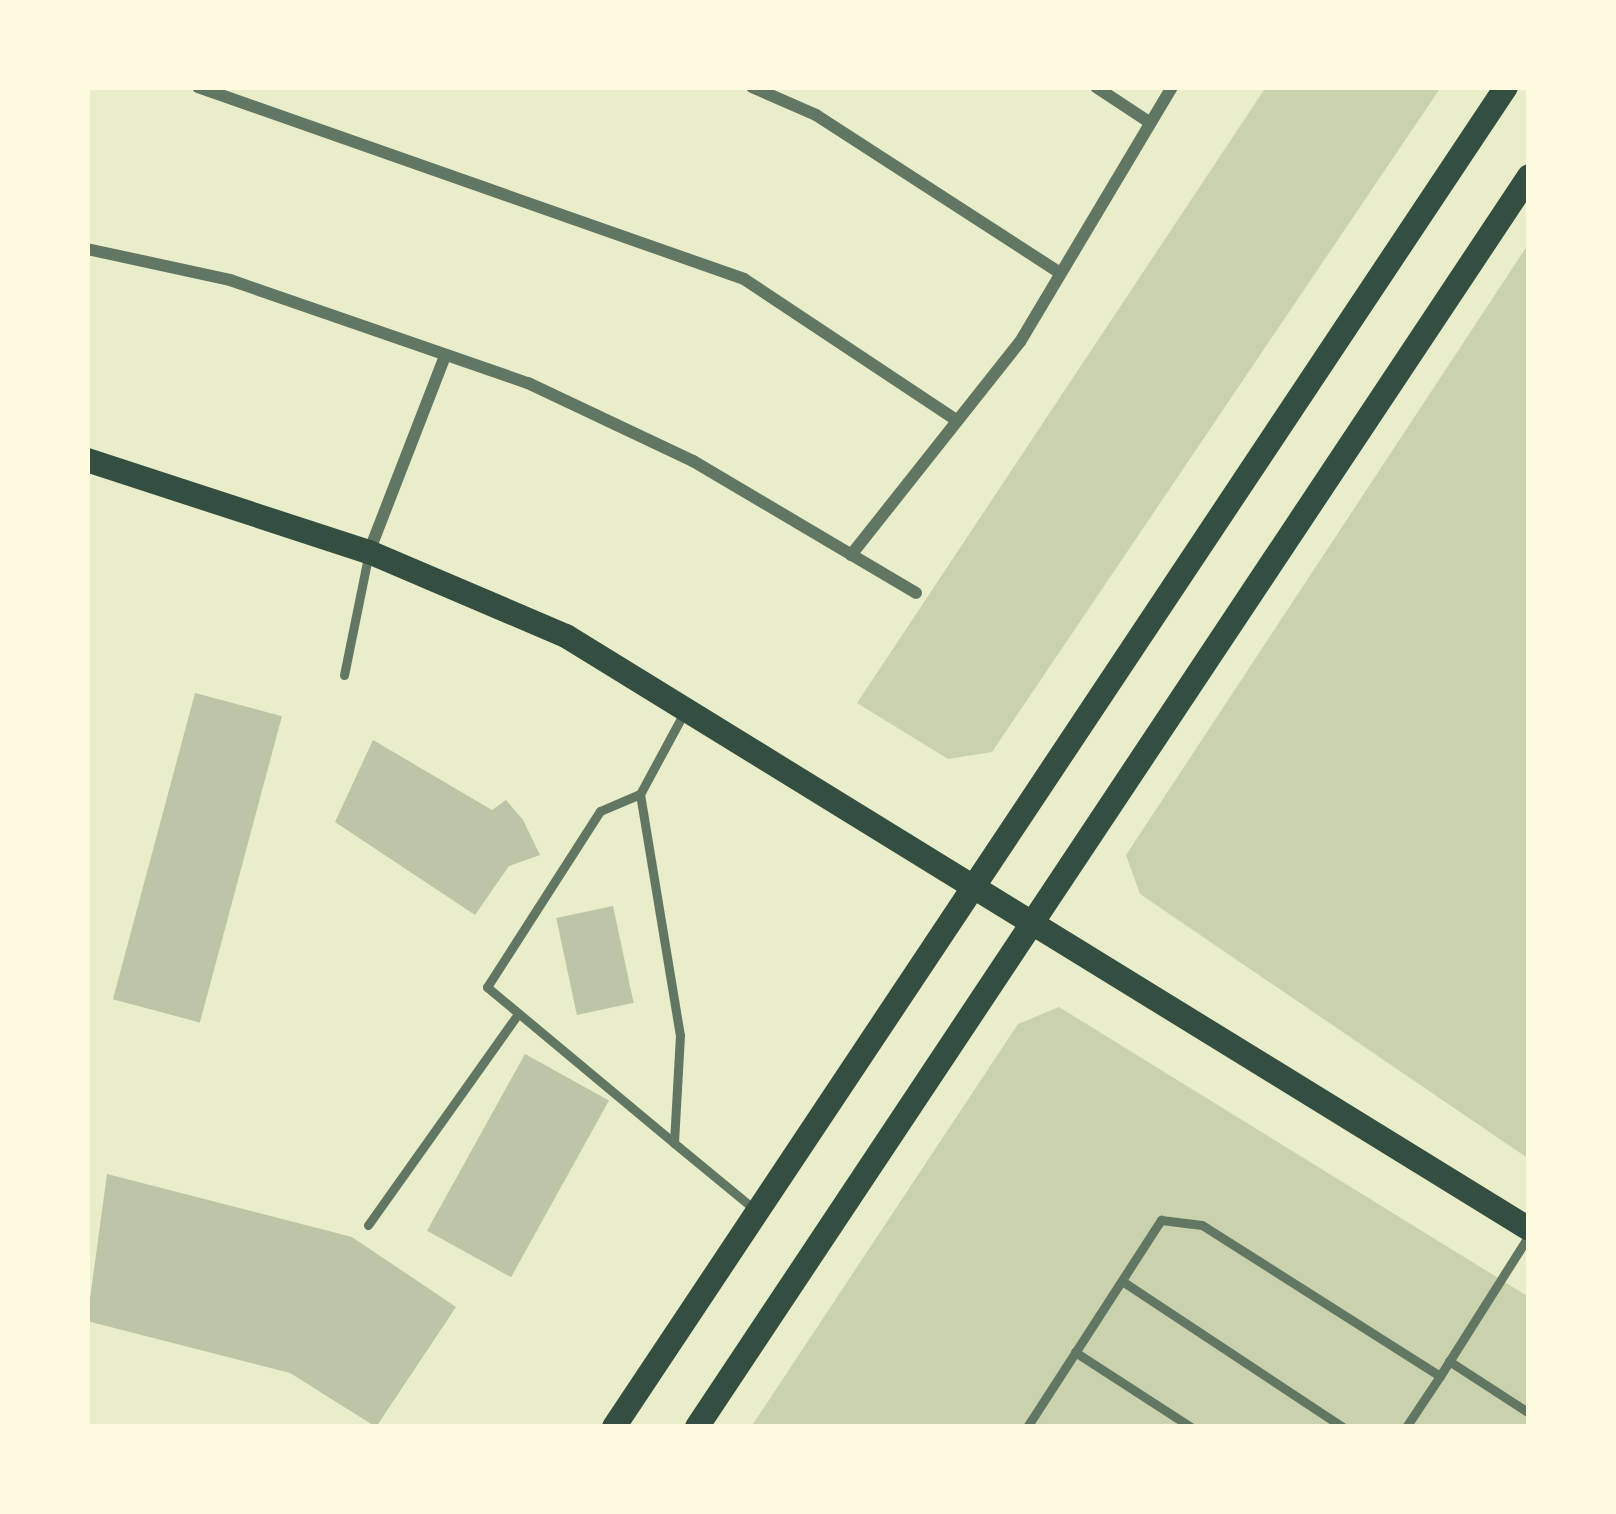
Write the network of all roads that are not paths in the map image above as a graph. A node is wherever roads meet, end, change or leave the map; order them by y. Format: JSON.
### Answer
{"nodes":[{"id":1,"x":199,"y":87,"type":"edge"},
{"id":2,"x":752,"y":87,"type":"edge"},
{"id":3,"x":1096,"y":87,"type":"edge"},
{"id":4,"x":1172,"y":87,"type":"edge"},
{"id":5,"x":1506,"y":87,"type":"edge"},
{"id":6,"x":1149,"y":122,"type":"junction"},
{"id":7,"x":1529,"y":176,"type":"edge"},
{"id":8,"x":87,"y":248,"type":"edge"},
{"id":9,"x":1056,"y":270,"type":"junction"},
{"id":10,"x":444,"y":358,"type":"junction"},
{"id":11,"x":955,"y":419,"type":"junction"},
{"id":12,"x":87,"y":460,"type":"edge"},
{"id":13,"x":369,"y":552,"type":"junction"},
{"id":14,"x":851,"y":555,"type":"junction"},
{"id":15,"x":916,"y":593,"type":"dead end"},
{"id":16,"x":344,"y":675,"type":"dead end"},
{"id":17,"x":688,"y":705,"type":"junction"},
{"id":18,"x":640,"y":794,"type":"junction"},
{"id":19,"x":977,"y":883,"type":"junction"},
{"id":20,"x":1032,"y":918,"type":"junction"},
{"id":21,"x":514,"y":1018,"type":"junction"},
{"id":22,"x":674,"y":1143,"type":"junction"},
{"id":23,"x":754,"y":1209,"type":"junction"},
{"id":24,"x":368,"y":1225,"type":"dead end"},
{"id":25,"x":1529,"y":1232,"type":"edge"},
{"id":26,"x":1122,"y":1281,"type":"junction"},
{"id":27,"x":1075,"y":1352,"type":"junction"},
{"id":28,"x":1449,"y":1361,"type":"junction"},
{"id":29,"x":1440,"y":1376,"type":"junction"},
{"id":30,"x":1529,"y":1413,"type":"edge"},
{"id":31,"x":614,"y":1427,"type":"edge"},
{"id":32,"x":698,"y":1427,"type":"edge"},
{"id":33,"x":1027,"y":1427,"type":"edge"},
{"id":34,"x":1192,"y":1427,"type":"edge"},
{"id":35,"x":1343,"y":1427,"type":"edge"},
{"id":36,"x":1406,"y":1427,"type":"edge"}],
"edges":[{"from":1,"to":11,"type":"street"},
{"from":2,"to":9,"type":"street"},
{"from":3,"to":6,"type":"street"},
{"from":4,"to":6,"type":"street"},
{"from":5,"to":19,"type":"main road"},
{"from":6,"to":9,"type":"street"},
{"from":7,"to":20,"type":"main road"},
{"from":8,"to":10,"type":"street"},
{"from":9,"to":11,"type":"street"},
{"from":10,"to":13,"type":"street"},
{"from":10,"to":14,"type":"street"},
{"from":11,"to":14,"type":"street"},
{"from":12,"to":13,"type":"main road"},
{"from":13,"to":16,"type":"lane"},
{"from":13,"to":17,"type":"main road"},
{"from":14,"to":15,"type":"street"},
{"from":17,"to":18,"type":"lane"},
{"from":17,"to":19,"type":"main road"},
{"from":18,"to":21,"type":"lane"},
{"from":18,"to":22,"type":"lane"},
{"from":19,"to":20,"type":"main road"},
{"from":19,"to":23,"type":"main road"},
{"from":20,"to":25,"type":"main road"},
{"from":20,"to":32,"type":"main road"},
{"from":21,"to":22,"type":"lane"},
{"from":21,"to":24,"type":"lane"},
{"from":22,"to":23,"type":"lane"},
{"from":23,"to":31,"type":"main road"},
{"from":25,"to":28,"type":"lane"},
{"from":26,"to":27,"type":"lane"},
{"from":26,"to":29,"type":"lane"},
{"from":26,"to":35,"type":"lane"},
{"from":27,"to":33,"type":"lane"},
{"from":27,"to":34,"type":"lane"},
{"from":28,"to":29,"type":"lane"},
{"from":28,"to":30,"type":"lane"},
{"from":29,"to":36,"type":"lane"}]}
